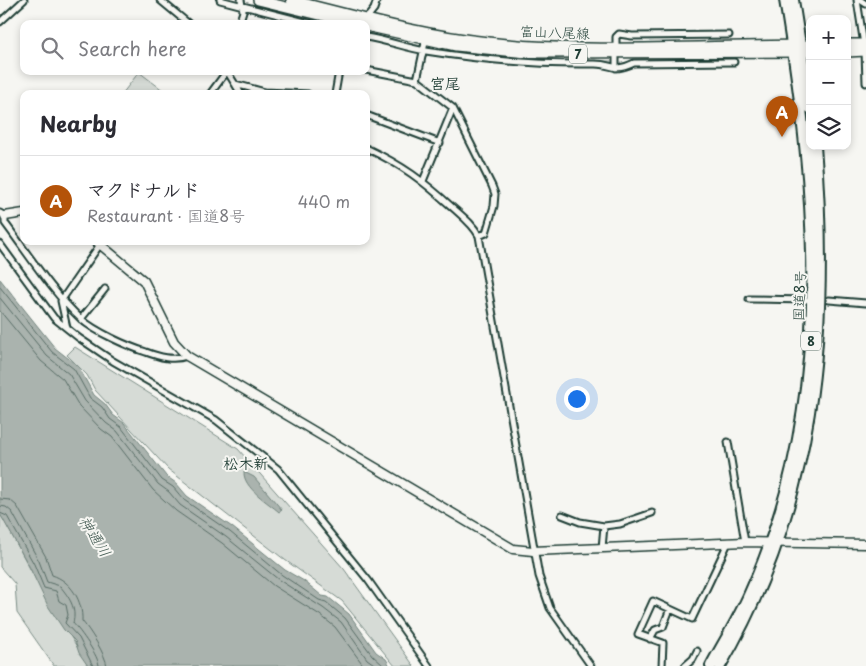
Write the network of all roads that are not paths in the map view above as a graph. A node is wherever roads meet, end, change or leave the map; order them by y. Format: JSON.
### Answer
{"nodes":[{"id":1,"x":24,"y":0,"type":"edge"},
{"id":2,"x":160,"y":0,"type":"edge"},
{"id":3,"x":220,"y":0,"type":"edge"},
{"id":4,"x":241,"y":0,"type":"edge"},
{"id":5,"x":258,"y":0,"type":"edge"},
{"id":6,"x":292,"y":0,"type":"edge"},
{"id":7,"x":377,"y":0,"type":"edge"},
{"id":8,"x":785,"y":0,"type":"edge"},
{"id":9,"x":793,"y":0,"type":"edge"},
{"id":10,"x":858,"y":0,"type":"edge"},
{"id":11,"x":866,"y":4,"type":"edge"},
{"id":12,"x":242,"y":7,"type":"junction"},
{"id":13,"x":184,"y":20,"type":"edge"},
{"id":14,"x":240,"y":20,"type":"edge"},
{"id":15,"x":296,"y":20,"type":"edge"},
{"id":16,"x":340,"y":20,"type":"edge"},
{"id":17,"x":355,"y":20,"type":"edge"},
{"id":18,"x":367,"y":20,"type":"edge"},
{"id":19,"x":0,"y":22,"type":"edge"},
{"id":20,"x":370,"y":24,"type":"edge"},
{"id":21,"x":729,"y":35,"type":"dead end"},
{"id":22,"x":426,"y":36,"type":"junction"},
{"id":23,"x":370,"y":38,"type":"edge"},
{"id":24,"x":851,"y":45,"type":"edge"},
{"id":25,"x":801,"y":48,"type":"edge"},
{"id":26,"x":865,"y":48,"type":"edge"},
{"id":27,"x":423,"y":50,"type":"junction"},
{"id":28,"x":617,"y":50,"type":"junction"},
{"id":29,"x":851,"y":51,"type":"edge"},
{"id":30,"x":734,"y":62,"type":"dead end"},
{"id":31,"x":616,"y":68,"type":"junction"},
{"id":32,"x":370,"y":71,"type":"edge"},
{"id":33,"x":224,"y":75,"type":"edge"},
{"id":34,"x":229,"y":75,"type":"edge"},
{"id":35,"x":338,"y":75,"type":"edge"},
{"id":36,"x":417,"y":80,"type":"junction"},
{"id":37,"x":866,"y":83,"type":"edge"},
{"id":38,"x":235,"y":84,"type":"junction"},
{"id":39,"x":213,"y":90,"type":"edge"},
{"id":40,"x":239,"y":90,"type":"edge"},
{"id":41,"x":258,"y":90,"type":"edge"},
{"id":42,"x":336,"y":90,"type":"edge"},
{"id":43,"x":810,"y":105,"type":"edge"},
{"id":44,"x":453,"y":108,"type":"junction"},
{"id":45,"x":370,"y":117,"type":"edge"},
{"id":46,"x":440,"y":143,"type":"junction"},
{"id":47,"x":370,"y":150,"type":"edge"},
{"id":48,"x":815,"y":150,"type":"edge"},
{"id":49,"x":423,"y":181,"type":"junction"},
{"id":50,"x":20,"y":213,"type":"edge"},
{"id":51,"x":2,"y":214,"type":"edge"},
{"id":52,"x":479,"y":236,"type":"junction"},
{"id":53,"x":20,"y":242,"type":"edge"},
{"id":54,"x":0,"y":244,"type":"edge"},
{"id":55,"x":22,"y":245,"type":"edge"},
{"id":56,"x":97,"y":245,"type":"edge"},
{"id":57,"x":102,"y":245,"type":"edge"},
{"id":58,"x":105,"y":289,"type":"dead end"},
{"id":59,"x":63,"y":298,"type":"junction"},
{"id":60,"x":749,"y":299,"type":"dead end"},
{"id":61,"x":806,"y":300,"type":"dead end"},
{"id":62,"x":829,"y":300,"type":"dead end"},
{"id":63,"x":866,"y":303,"type":"edge"},
{"id":64,"x":81,"y":319,"type":"junction"},
{"id":65,"x":68,"y":329,"type":"junction"},
{"id":66,"x":187,"y":356,"type":"junction"},
{"id":67,"x":728,"y":442,"type":"dead end"},
{"id":68,"x":652,"y":513,"type":"dead end"},
{"id":69,"x":562,"y":514,"type":"dead end"},
{"id":70,"x":604,"y":526,"type":"junction"},
{"id":71,"x":745,"y":542,"type":"junction"},
{"id":72,"x":728,"y":543,"type":"junction"},
{"id":73,"x":773,"y":543,"type":"junction"},
{"id":74,"x":866,"y":544,"type":"edge"},
{"id":75,"x":602,"y":548,"type":"junction"},
{"id":76,"x":533,"y":551,"type":"junction"},
{"id":77,"x":670,"y":609,"type":"junction"},
{"id":78,"x":650,"y":639,"type":"junction"},
{"id":79,"x":697,"y":651,"type":"dead end"},
{"id":80,"x":429,"y":666,"type":"edge"},
{"id":81,"x":591,"y":666,"type":"edge"},
{"id":82,"x":662,"y":666,"type":"edge"},
{"id":83,"x":685,"y":666,"type":"edge"},
{"id":84,"x":711,"y":666,"type":"edge"},
{"id":85,"x":720,"y":666,"type":"edge"}],
"edges":[{"from":1,"to":19,"type":"street"},
{"from":2,"to":13,"type":"street"},
{"from":3,"to":12,"type":"street"},
{"from":4,"to":12,"type":"street"},
{"from":5,"to":16,"type":"main road"},
{"from":6,"to":17,"type":"main road","name":"富山八尾線","number":"7"},
{"from":7,"to":18,"type":"street"},
{"from":8,"to":25,"type":"highway","name":"国道8号","number":"8"},
{"from":9,"to":25,"type":"highway","name":"国道8号","number":"8"},
{"from":10,"to":11,"type":"street"},
{"from":10,"to":26,"type":"street"},
{"from":12,"to":14,"type":"street"},
{"from":12,"to":15,"type":"street"},
{"from":20,"to":22,"type":"main road","name":"富山八尾線","number":"7"},
{"from":21,"to":28,"type":"street"},
{"from":22,"to":27,"type":"street"},
{"from":22,"to":28,"type":"main road","name":"富山八尾線","number":"7"},
{"from":23,"to":27,"type":"street"},
{"from":24,"to":26,"type":"main road"},
{"from":25,"to":28,"type":"main road","name":"富山八尾線","number":"7"},
{"from":25,"to":43,"type":"highway","name":"国道8号","number":"8"},
{"from":25,"to":73,"type":"highway","name":"国道8号","number":"8"},
{"from":26,"to":29,"type":"main road"},
{"from":26,"to":37,"type":"street"},
{"from":27,"to":31,"type":"street"},
{"from":27,"to":36,"type":"street"},
{"from":28,"to":31,"type":"street"},
{"from":30,"to":31,"type":"street"},
{"from":32,"to":36,"type":"street"},
{"from":33,"to":39,"type":"street"},
{"from":34,"to":38,"type":"street"},
{"from":35,"to":42,"type":"street"},
{"from":36,"to":44,"type":"street"},
{"from":38,"to":40,"type":"street"},
{"from":38,"to":41,"type":"street"},
{"from":44,"to":46,"type":"street"},
{"from":44,"to":52,"type":"street"},
{"from":45,"to":46,"type":"street"},
{"from":46,"to":49,"type":"street"},
{"from":47,"to":49,"type":"street"},
{"from":48,"to":73,"type":"highway","name":"国道8号","number":"8"},
{"from":49,"to":52,"type":"street"},
{"from":50,"to":51,"type":"street"},
{"from":51,"to":53,"type":"street"},
{"from":52,"to":76,"type":"street"},
{"from":54,"to":65,"type":"street"},
{"from":55,"to":59,"type":"street"},
{"from":56,"to":59,"type":"street"},
{"from":57,"to":66,"type":"street"},
{"from":58,"to":64,"type":"street"},
{"from":59,"to":64,"type":"street"},
{"from":59,"to":65,"type":"street"},
{"from":60,"to":61,"type":"street"},
{"from":62,"to":63,"type":"street"},
{"from":64,"to":66,"type":"street"},
{"from":65,"to":80,"type":"street"},
{"from":66,"to":76,"type":"street"},
{"from":67,"to":71,"type":"street"},
{"from":68,"to":70,"type":"street"},
{"from":69,"to":70,"type":"street"},
{"from":70,"to":75,"type":"street"},
{"from":71,"to":72,"type":"street"},
{"from":71,"to":73,"type":"street"},
{"from":72,"to":75,"type":"street"},
{"from":72,"to":77,"type":"street"},
{"from":73,"to":74,"type":"street"},
{"from":73,"to":84,"type":"highway","name":"国道8号","number":"8"},
{"from":73,"to":85,"type":"highway","name":"国道8号","number":"8"},
{"from":75,"to":76,"type":"street"},
{"from":76,"to":81,"type":"street"},
{"from":77,"to":78,"type":"street"},
{"from":77,"to":78,"type":"street"},
{"from":78,"to":82,"type":"street"},
{"from":79,"to":83,"type":"street"}]}
